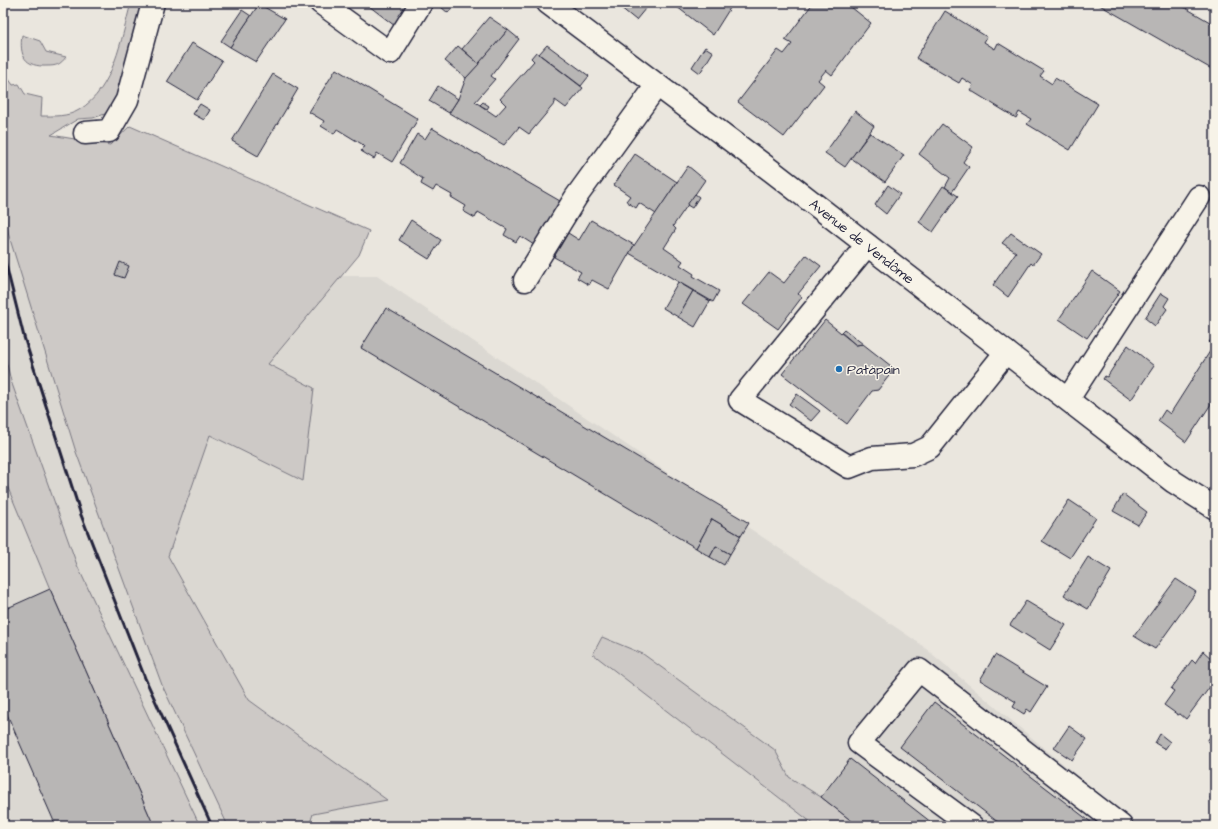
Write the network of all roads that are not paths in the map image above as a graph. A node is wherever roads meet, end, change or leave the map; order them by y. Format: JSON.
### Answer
{"nodes":[{"id":1,"x":153,"y":3,"type":"edge"},
{"id":2,"x":321,"y":3,"type":"edge"},
{"id":3,"x":421,"y":3,"type":"edge"},
{"id":4,"x":548,"y":3,"type":"edge"},
{"id":5,"x":657,"y":85,"type":"junction"},
{"id":6,"x":85,"y":133,"type":"dead end"},
{"id":7,"x":1199,"y":196,"type":"dead end"},
{"id":8,"x":867,"y":245,"type":"junction"},
{"id":9,"x":525,"y":280,"type":"dead end"},
{"id":10,"x":1006,"y":352,"type":"junction"},
{"id":11,"x":1068,"y":400,"type":"junction"},
{"id":12,"x":1174,"y":482,"type":"junction"},
{"id":13,"x":1215,"y":508,"type":"edge"},
{"id":14,"x":1215,"y":519,"type":"edge"},
{"id":15,"x":972,"y":826,"type":"edge"},
{"id":16,"x":1120,"y":826,"type":"edge"}],
"edges":[{"from":1,"to":6,"type":"main road"},
{"from":2,"to":3,"type":"main road"},
{"from":4,"to":5,"type":"main road","name":"Avenue de Vendôme"},
{"from":5,"to":8,"type":"main road","name":"Avenue de Vendôme"},
{"from":5,"to":9,"type":"main road"},
{"from":7,"to":11,"type":"main road"},
{"from":8,"to":10,"type":"main road","name":"Avenue de Vendôme"},
{"from":8,"to":10,"type":"main road"},
{"from":10,"to":11,"type":"main road","name":"Avenue de Vendôme"},
{"from":11,"to":12,"type":"main road","name":"Avenue de Vendôme"},
{"from":12,"to":13,"type":"main road","name":"Avenue de Vendôme"},
{"from":12,"to":14,"type":"main road","name":"Avenue de Vendôme"},
{"from":15,"to":16,"type":"main road"}]}
